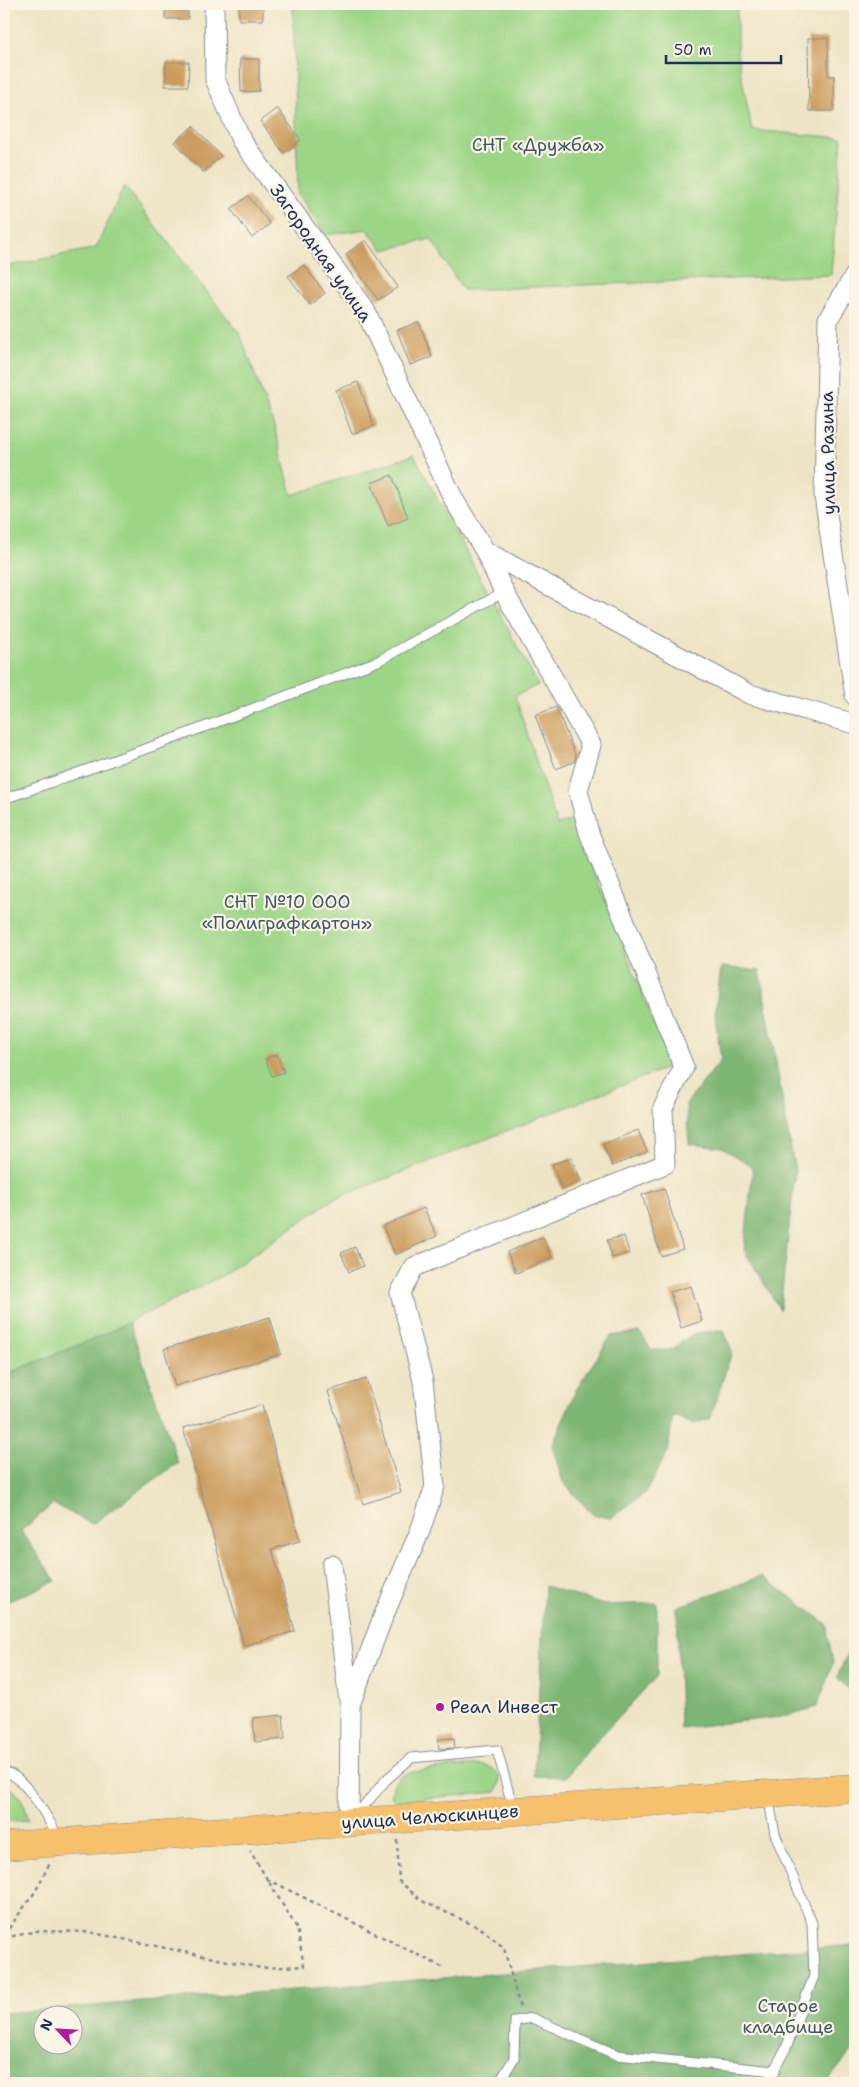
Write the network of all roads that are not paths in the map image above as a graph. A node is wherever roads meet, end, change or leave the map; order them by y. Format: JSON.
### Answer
{"nodes":[{"id":1,"x":214,"y":4,"type":"edge"},
{"id":2,"x":855,"y":275,"type":"edge"},
{"id":3,"x":484,"y":550,"type":"junction"},
{"id":4,"x":504,"y":592,"type":"junction"},
{"id":5,"x":855,"y":696,"type":"edge"},
{"id":6,"x":855,"y":724,"type":"edge"},
{"id":7,"x":4,"y":799,"type":"edge"},
{"id":8,"x":332,"y":1566,"type":"dead end"},
{"id":9,"x":350,"y":1705,"type":"junction"},
{"id":10,"x":4,"y":1772,"type":"edge"},
{"id":11,"x":855,"y":1788,"type":"edge"},
{"id":12,"x":768,"y":1793,"type":"junction"},
{"id":13,"x":513,"y":1811,"type":"junction"},
{"id":14,"x":348,"y":1823,"type":"junction"},
{"id":15,"x":61,"y":1843,"type":"junction"},
{"id":16,"x":4,"y":1846,"type":"edge"},
{"id":17,"x":775,"y":2071,"type":"junction"},
{"id":18,"x":499,"y":2083,"type":"edge"},
{"id":19,"x":766,"y":2083,"type":"edge"}],
"edges":[{"from":1,"to":3,"type":"street","name":"Загородная улица"},
{"from":2,"to":5,"type":"street","name":"улица Разина"},
{"from":3,"to":4,"type":"street","name":"Загородная улица"},
{"from":3,"to":6,"type":"street"},
{"from":4,"to":7,"type":"lane"},
{"from":4,"to":9,"type":"street","name":"Загородная улица"},
{"from":8,"to":9,"type":"street"},
{"from":9,"to":14,"type":"street"},
{"from":10,"to":15,"type":"lane"},
{"from":11,"to":12,"type":"main road","name":"улица Челюскинцев"},
{"from":12,"to":13,"type":"main road","name":"улица Челюскинцев"},
{"from":12,"to":17,"type":"lane"},
{"from":13,"to":14,"type":"main road","name":"улица Челюскинцев"},
{"from":13,"to":14,"type":"lane"},
{"from":14,"to":15,"type":"main road","name":"улица Челюскинцев"},
{"from":15,"to":16,"type":"main road","name":"улица Челюскинцев"},
{"from":17,"to":18,"type":"lane"},
{"from":17,"to":19,"type":"lane"}]}
